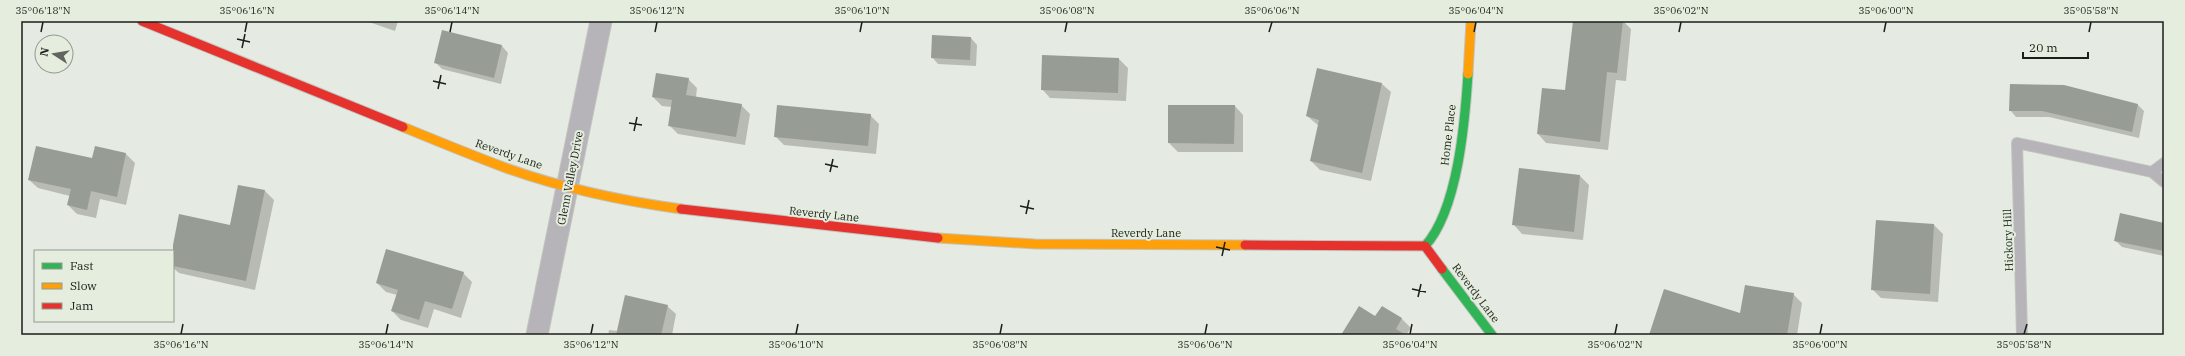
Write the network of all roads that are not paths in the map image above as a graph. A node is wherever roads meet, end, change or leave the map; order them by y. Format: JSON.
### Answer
{"nodes":[{"id":1,"x":142,"y":21,"type":"edge"},
{"id":2,"x":601,"y":21,"type":"edge"},
{"id":3,"x":1470,"y":21,"type":"edge"},
{"id":4,"x":2164,"y":163,"type":"edge"},
{"id":5,"x":2152,"y":172,"type":"junction"},
{"id":6,"x":2164,"y":182,"type":"edge"},
{"id":7,"x":568,"y":186,"type":"junction"},
{"id":8,"x":1426,"y":246,"type":"junction"},
{"id":9,"x":537,"y":335,"type":"edge"},
{"id":10,"x":1492,"y":335,"type":"edge"},
{"id":11,"x":2022,"y":335,"type":"edge"}],
"edges":[{"from":1,"to":7,"type":"street","name":"Reverdy Lane"},
{"from":2,"to":7,"type":"street","name":"Glenn Valley Drive"},
{"from":3,"to":8,"type":"street","name":"Home Place"},
{"from":4,"to":5,"type":"lane"},
{"from":5,"to":6,"type":"lane"},
{"from":5,"to":11,"type":"lane","name":"Hickory Hill"},
{"from":7,"to":8,"type":"street","name":"Reverdy Lane"},
{"from":7,"to":9,"type":"street","name":"Glenn Valley Drive"},
{"from":8,"to":10,"type":"street","name":"Reverdy Lane"}]}
